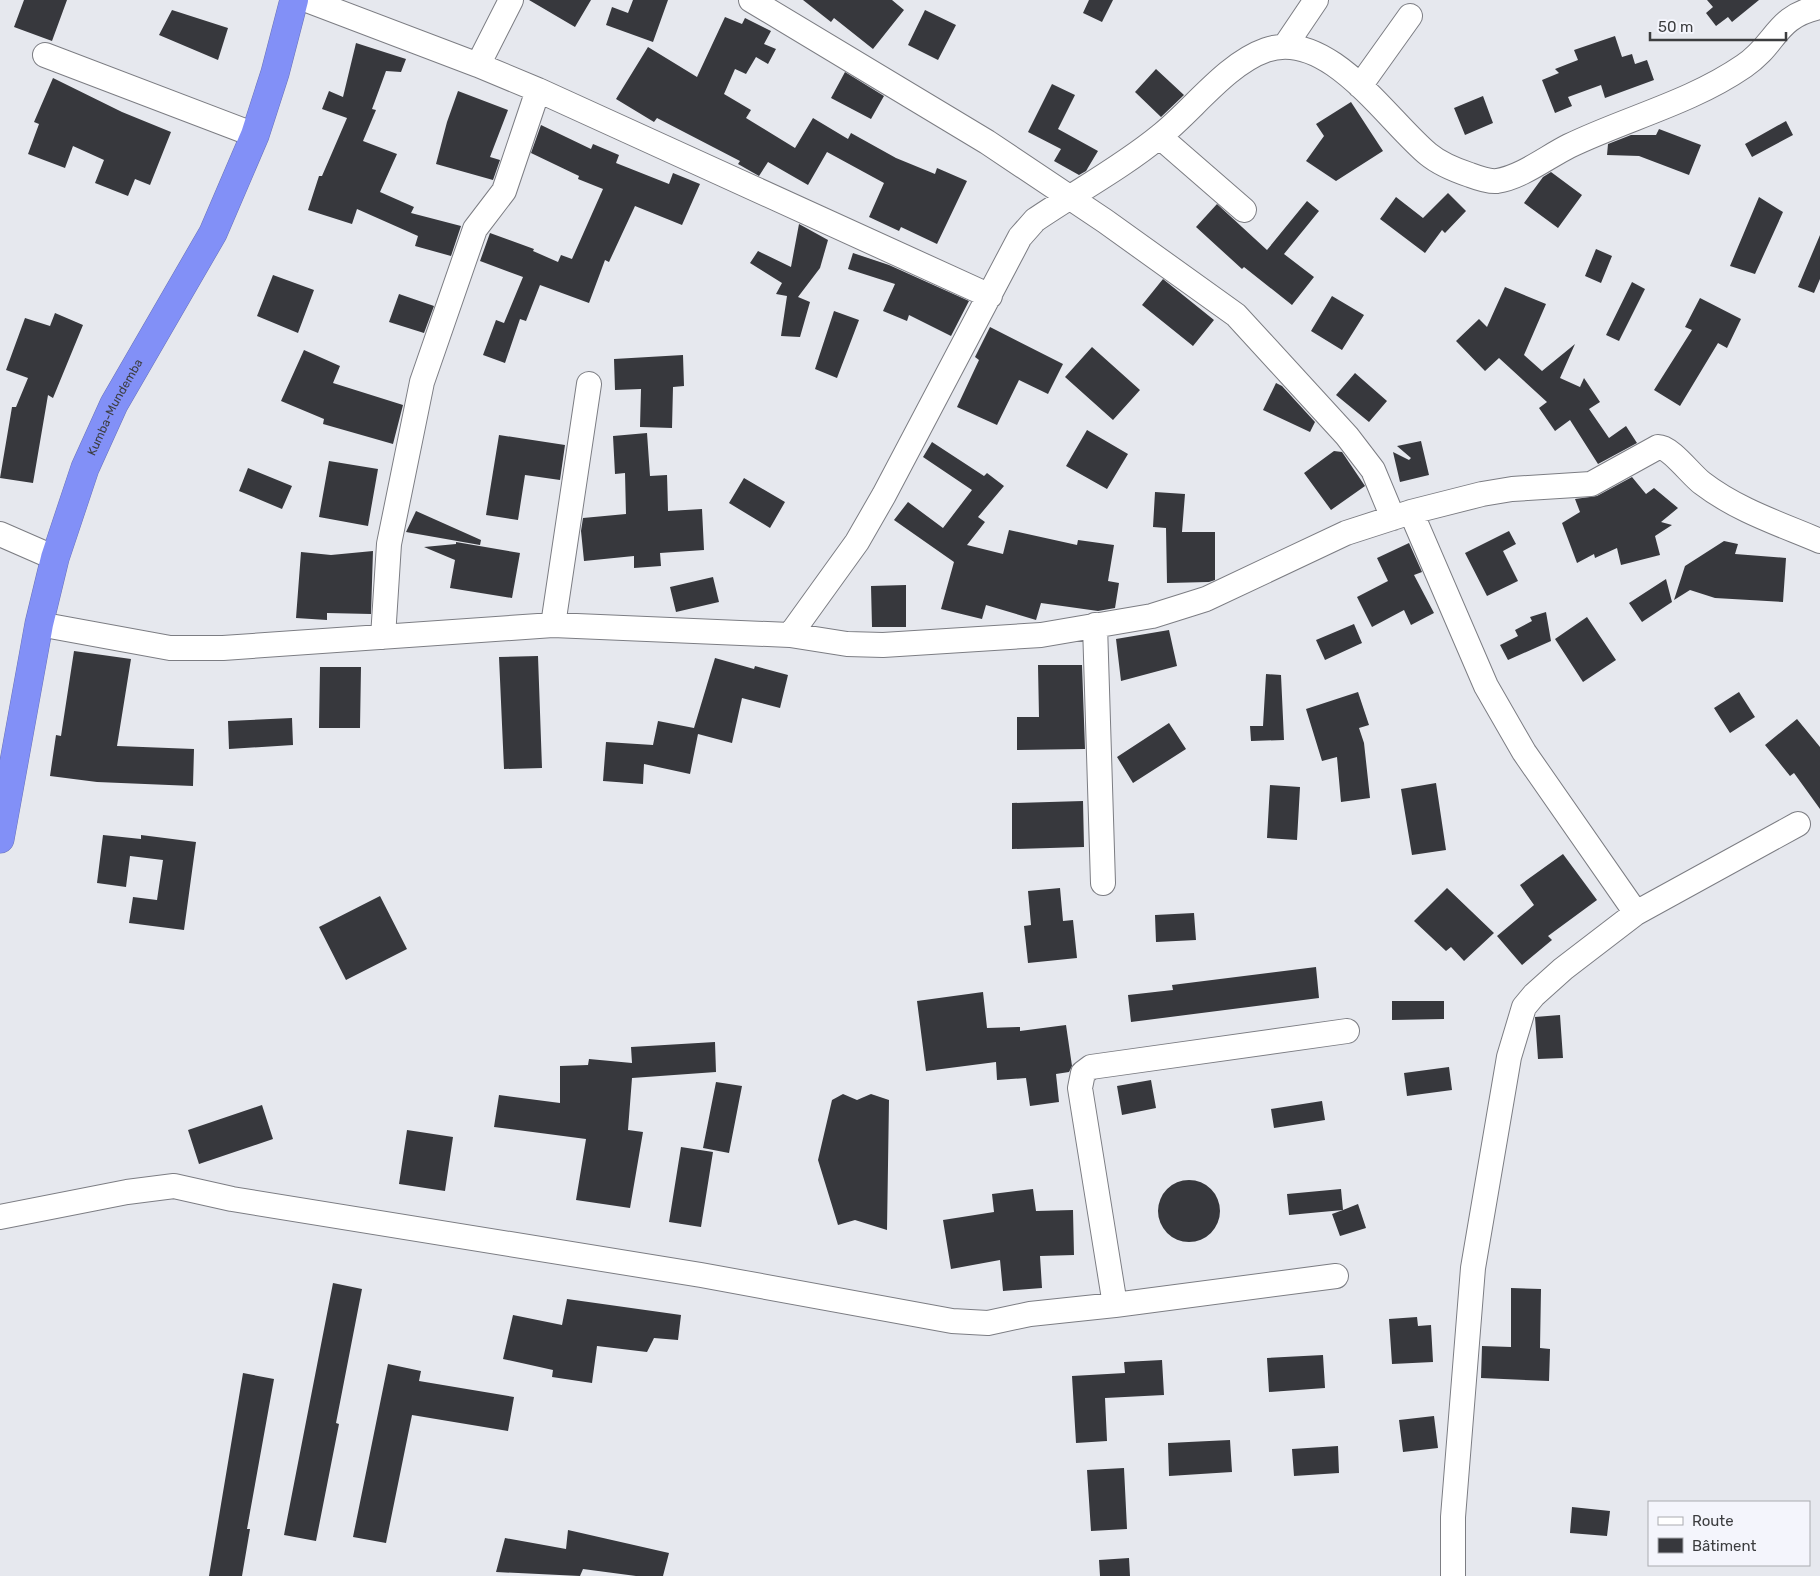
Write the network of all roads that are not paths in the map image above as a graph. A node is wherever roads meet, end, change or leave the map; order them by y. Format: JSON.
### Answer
{"nodes":[{"id":1,"x":294,"y":0,"type":"edge"},
{"id":2,"x":306,"y":0,"type":"edge"},
{"id":3,"x":511,"y":0,"type":"edge"},
{"id":4,"x":751,"y":0,"type":"edge"},
{"id":5,"x":1316,"y":0,"type":"edge"},
{"id":6,"x":1820,"y":7,"type":"edge"},
{"id":7,"x":1410,"y":16,"type":"dead end"},
{"id":8,"x":1285,"y":46,"type":"junction"},
{"id":9,"x":45,"y":55,"type":"dead end"},
{"id":10,"x":478,"y":65,"type":"junction"},
{"id":11,"x":1360,"y":86,"type":"junction"},
{"id":12,"x":538,"y":90,"type":"junction"},
{"id":13,"x":256,"y":135,"type":"junction"},
{"id":14,"x":1160,"y":137,"type":"junction"},
{"id":15,"x":1068,"y":197,"type":"junction"},
{"id":16,"x":1244,"y":210,"type":"dead end"},
{"id":17,"x":990,"y":296,"type":"junction"},
{"id":18,"x":589,"y":384,"type":"dead end"},
{"id":19,"x":1402,"y":515,"type":"junction"},
{"id":20,"x":0,"y":534,"type":"edge"},
{"id":21,"x":1820,"y":541,"type":"edge"},
{"id":22,"x":55,"y":558,"type":"junction"},
{"id":23,"x":39,"y":624,"type":"junction"},
{"id":24,"x":552,"y":625,"type":"junction"},
{"id":25,"x":1095,"y":625,"type":"junction"},
{"id":26,"x":790,"y":635,"type":"junction"},
{"id":27,"x":383,"y":637,"type":"junction"},
{"id":28,"x":1798,"y":824,"type":"dead end"},
{"id":29,"x":0,"y":839,"type":"edge"},
{"id":30,"x":1103,"y":883,"type":"dead end"},
{"id":31,"x":1636,"y":913,"type":"junction"},
{"id":32,"x":1346,"y":1031,"type":"dead end"},
{"id":33,"x":0,"y":1217,"type":"edge"},
{"id":34,"x":1336,"y":1276,"type":"dead end"},
{"id":35,"x":1115,"y":1305,"type":"junction"},
{"id":36,"x":1453,"y":1576,"type":"edge"}],
"edges":[{"from":1,"to":13,"type":"highway","name":"Kumba-Mundemba"},
{"from":2,"to":10,"type":"street"},
{"from":3,"to":10,"type":"street"},
{"from":4,"to":15,"type":"street"},
{"from":5,"to":8,"type":"street"},
{"from":6,"to":11,"type":"street"},
{"from":7,"to":11,"type":"street"},
{"from":8,"to":11,"type":"street"},
{"from":8,"to":14,"type":"street"},
{"from":9,"to":13,"type":"street"},
{"from":10,"to":12,"type":"street"},
{"from":12,"to":17,"type":"street"},
{"from":12,"to":27,"type":"street"},
{"from":13,"to":22,"type":"highway","name":"Kumba-Mundemba"},
{"from":14,"to":15,"type":"street"},
{"from":14,"to":16,"type":"street"},
{"from":15,"to":17,"type":"street"},
{"from":15,"to":19,"type":"street"},
{"from":17,"to":26,"type":"street"},
{"from":18,"to":24,"type":"street"},
{"from":19,"to":21,"type":"street"},
{"from":19,"to":25,"type":"street"},
{"from":19,"to":31,"type":"street"},
{"from":20,"to":22,"type":"street"},
{"from":22,"to":23,"type":"highway","name":"Kumba-Mundemba"},
{"from":23,"to":27,"type":"street"},
{"from":23,"to":29,"type":"highway","name":"Kumba-Mundemba"},
{"from":24,"to":26,"type":"street"},
{"from":24,"to":27,"type":"street"},
{"from":25,"to":26,"type":"street"},
{"from":25,"to":30,"type":"street"},
{"from":28,"to":31,"type":"street"},
{"from":31,"to":36,"type":"street"},
{"from":32,"to":35,"type":"street"},
{"from":33,"to":35,"type":"street"},
{"from":34,"to":35,"type":"street"}]}
